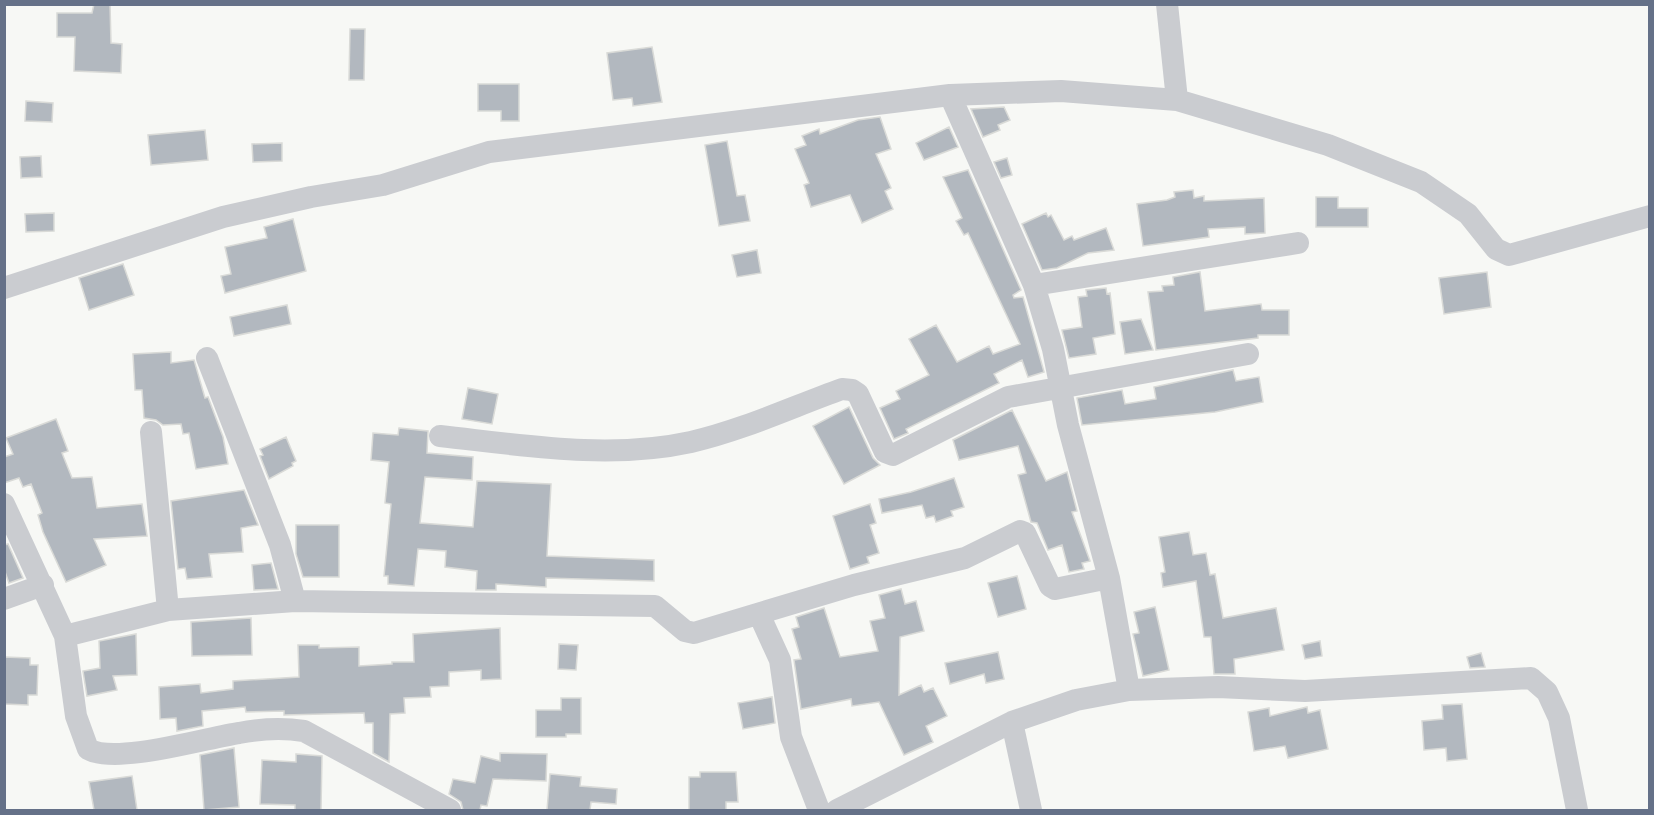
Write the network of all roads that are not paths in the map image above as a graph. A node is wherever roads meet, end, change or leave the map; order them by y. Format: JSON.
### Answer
{"nodes":[{"id":1,"x":1167,"y":4,"type":"edge"},
{"id":2,"x":950,"y":95,"type":"junction"},
{"id":3,"x":1177,"y":100,"type":"junction"},
{"id":4,"x":1650,"y":216,"type":"edge"},
{"id":5,"x":1298,"y":243,"type":"dead end"},
{"id":6,"x":1034,"y":285,"type":"junction"},
{"id":7,"x":4,"y":288,"type":"edge"},
{"id":8,"x":1248,"y":354,"type":"dead end"},
{"id":9,"x":207,"y":358,"type":"dead end"},
{"id":10,"x":1061,"y":387,"type":"junction"},
{"id":11,"x":151,"y":432,"type":"dead end"},
{"id":12,"x":440,"y":436,"type":"dead end"},
{"id":13,"x":4,"y":504,"type":"edge"},
{"id":14,"x":1110,"y":578,"type":"junction"},
{"id":15,"x":43,"y":585,"type":"junction"},
{"id":16,"x":4,"y":599,"type":"edge"},
{"id":17,"x":295,"y":601,"type":"junction"},
{"id":18,"x":168,"y":610,"type":"junction"},
{"id":19,"x":759,"y":614,"type":"junction"},
{"id":20,"x":65,"y":636,"type":"junction"},
{"id":21,"x":1129,"y":690,"type":"junction"},
{"id":22,"x":1012,"y":722,"type":"junction"},
{"id":23,"x":1577,"y":808,"type":"edge"},
{"id":24,"x":450,"y":810,"type":"edge"},
{"id":25,"x":819,"y":810,"type":"edge"},
{"id":26,"x":837,"y":810,"type":"edge"},
{"id":27,"x":1031,"y":810,"type":"edge"}],
"edges":[{"from":1,"to":3,"type":"street"},
{"from":2,"to":3,"type":"street"},
{"from":2,"to":6,"type":"street"},
{"from":2,"to":7,"type":"street"},
{"from":3,"to":4,"type":"street"},
{"from":5,"to":6,"type":"street"},
{"from":6,"to":10,"type":"street"},
{"from":8,"to":10,"type":"street"},
{"from":9,"to":17,"type":"street"},
{"from":10,"to":12,"type":"street"},
{"from":10,"to":14,"type":"street"},
{"from":11,"to":18,"type":"street"},
{"from":13,"to":15,"type":"street"},
{"from":14,"to":19,"type":"street"},
{"from":14,"to":21,"type":"street"},
{"from":15,"to":16,"type":"street"},
{"from":15,"to":20,"type":"street"},
{"from":17,"to":18,"type":"street"},
{"from":17,"to":19,"type":"street"},
{"from":18,"to":20,"type":"street"},
{"from":19,"to":25,"type":"street"},
{"from":20,"to":24,"type":"street"},
{"from":21,"to":22,"type":"street"},
{"from":21,"to":23,"type":"street"},
{"from":22,"to":26,"type":"street"},
{"from":22,"to":27,"type":"street"}]}
